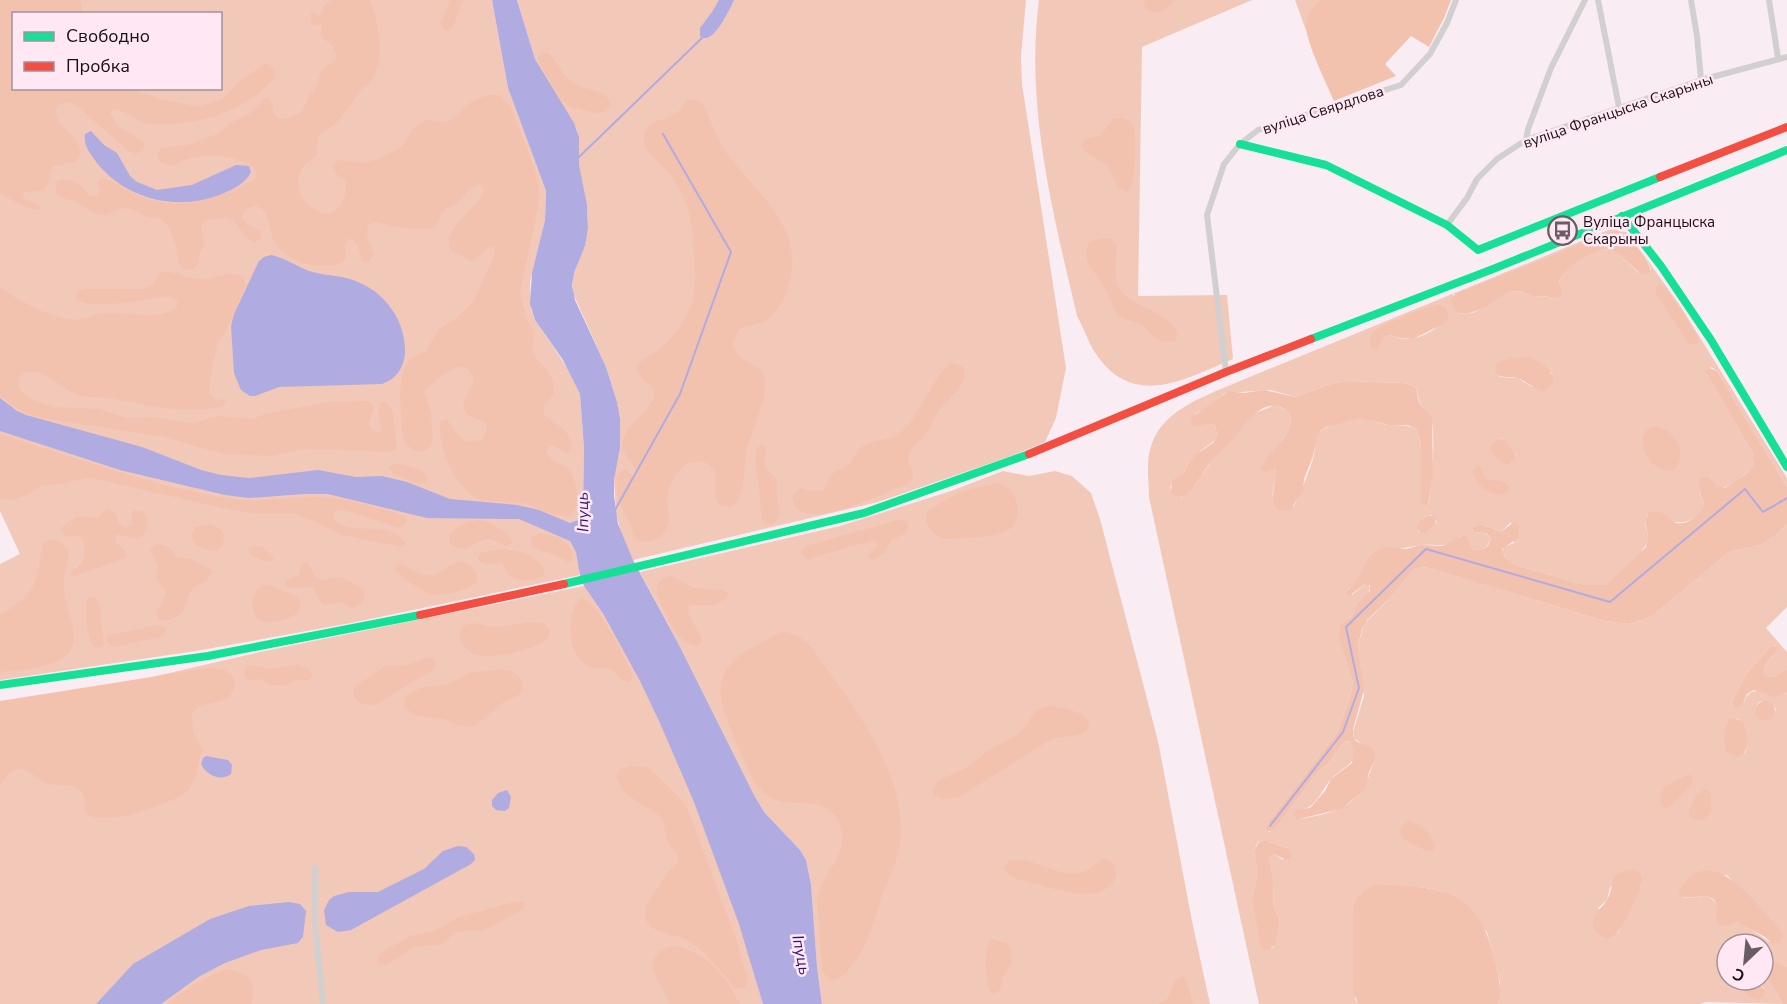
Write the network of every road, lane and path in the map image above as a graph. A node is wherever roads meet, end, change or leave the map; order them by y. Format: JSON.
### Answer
{"nodes":[{"id":1,"x":1456,"y":0,"type":"edge"},
{"id":2,"x":1585,"y":0,"type":"edge"},
{"id":3,"x":1598,"y":0,"type":"edge"},
{"id":4,"x":1691,"y":0,"type":"edge"},
{"id":5,"x":1769,"y":0,"type":"edge"},
{"id":6,"x":1787,"y":57,"type":"edge"},
{"id":7,"x":1778,"y":58,"type":"junction"},
{"id":8,"x":1701,"y":80,"type":"junction"},
{"id":9,"x":1619,"y":107,"type":"junction"},
{"id":10,"x":1787,"y":127,"type":"edge"},
{"id":11,"x":1526,"y":140,"type":"junction"},
{"id":12,"x":1240,"y":144,"type":"junction"},
{"id":13,"x":1787,"y":150,"type":"edge"},
{"id":14,"x":1622,"y":216,"type":"junction"},
{"id":15,"x":1447,"y":225,"type":"junction"},
{"id":16,"x":1226,"y":372,"type":"junction"},
{"id":17,"x":1787,"y":467,"type":"edge"},
{"id":18,"x":0,"y":685,"type":"edge"},
{"id":19,"x":315,"y":868,"type":"dead end"},
{"id":20,"x":323,"y":1004,"type":"edge"}],
"edges":[{"from":1,"to":12,"type":"street","name":"вуліца Свярдлова"},
{"from":2,"to":11,"type":"street"},
{"from":3,"to":9,"type":"street"},
{"from":4,"to":8,"type":"street"},
{"from":5,"to":7,"type":"street"},
{"from":6,"to":7,"type":"street","name":"вуліца Францыска Скарыны"},
{"from":7,"to":8,"type":"street","name":"вуліца Францыска Скарыны"},
{"from":8,"to":9,"type":"street","name":"вуліца Францыска Скарыны"},
{"from":9,"to":11,"type":"street","name":"вуліца Францыска Скарыны"},
{"from":10,"to":15,"type":"street"},
{"from":11,"to":15,"type":"street","name":"вуліца Францыска Скарыны"},
{"from":12,"to":15,"type":"street"},
{"from":12,"to":16,"type":"street","name":"вуліца Свярдлова"},
{"from":13,"to":14,"type":"street"},
{"from":14,"to":16,"type":"street"},
{"from":14,"to":17,"type":"street"},
{"from":16,"to":18,"type":"street"},
{"from":19,"to":20,"type":"street"}]}
